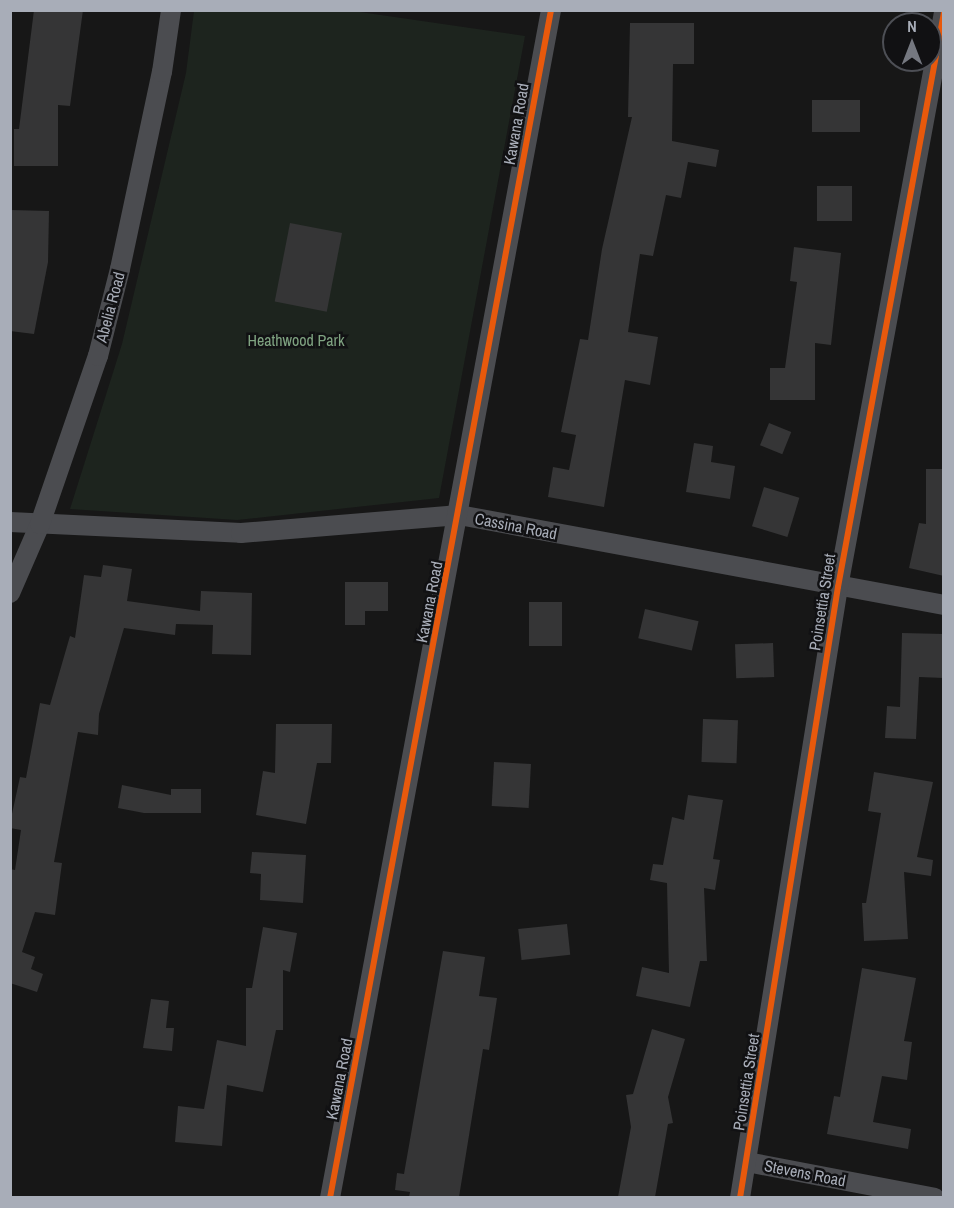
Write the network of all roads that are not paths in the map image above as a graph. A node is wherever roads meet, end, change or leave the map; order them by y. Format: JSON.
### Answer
{"nodes":[{"id":1,"x":171,"y":10,"type":"edge"},
{"id":2,"x":551,"y":10,"type":"edge"},
{"id":3,"x":944,"y":12,"type":"edge"},
{"id":4,"x":459,"y":515,"type":"junction"},
{"id":5,"x":10,"y":522,"type":"edge"},
{"id":6,"x":40,"y":524,"type":"junction"},
{"id":7,"x":838,"y":586,"type":"junction"},
{"id":8,"x":10,"y":593,"type":"edge"},
{"id":9,"x":944,"y":605,"type":"edge"},
{"id":10,"x":747,"y":1162,"type":"junction"},
{"id":11,"x":330,"y":1197,"type":"edge"},
{"id":12,"x":740,"y":1197,"type":"edge"},
{"id":13,"x":935,"y":1197,"type":"edge"}],
"edges":[{"from":1,"to":6,"type":"street","name":"Abelia Road"},
{"from":2,"to":4,"type":"street","name":"Kawana Road"},
{"from":3,"to":7,"type":"street","name":"Poinsettia Street"},
{"from":4,"to":6,"type":"street","name":"Cassina Road"},
{"from":4,"to":7,"type":"street","name":"Cassina Road"},
{"from":4,"to":11,"type":"street","name":"Kawana Road"},
{"from":5,"to":6,"type":"street","name":"Cassina Road"},
{"from":6,"to":8,"type":"street","name":"Abelia Road"},
{"from":7,"to":9,"type":"street","name":"Cassina Road"},
{"from":7,"to":10,"type":"street","name":"Poinsettia Street"},
{"from":10,"to":12,"type":"street","name":"Poinsettia Street"},
{"from":10,"to":13,"type":"street","name":"Stevens Road"}]}
